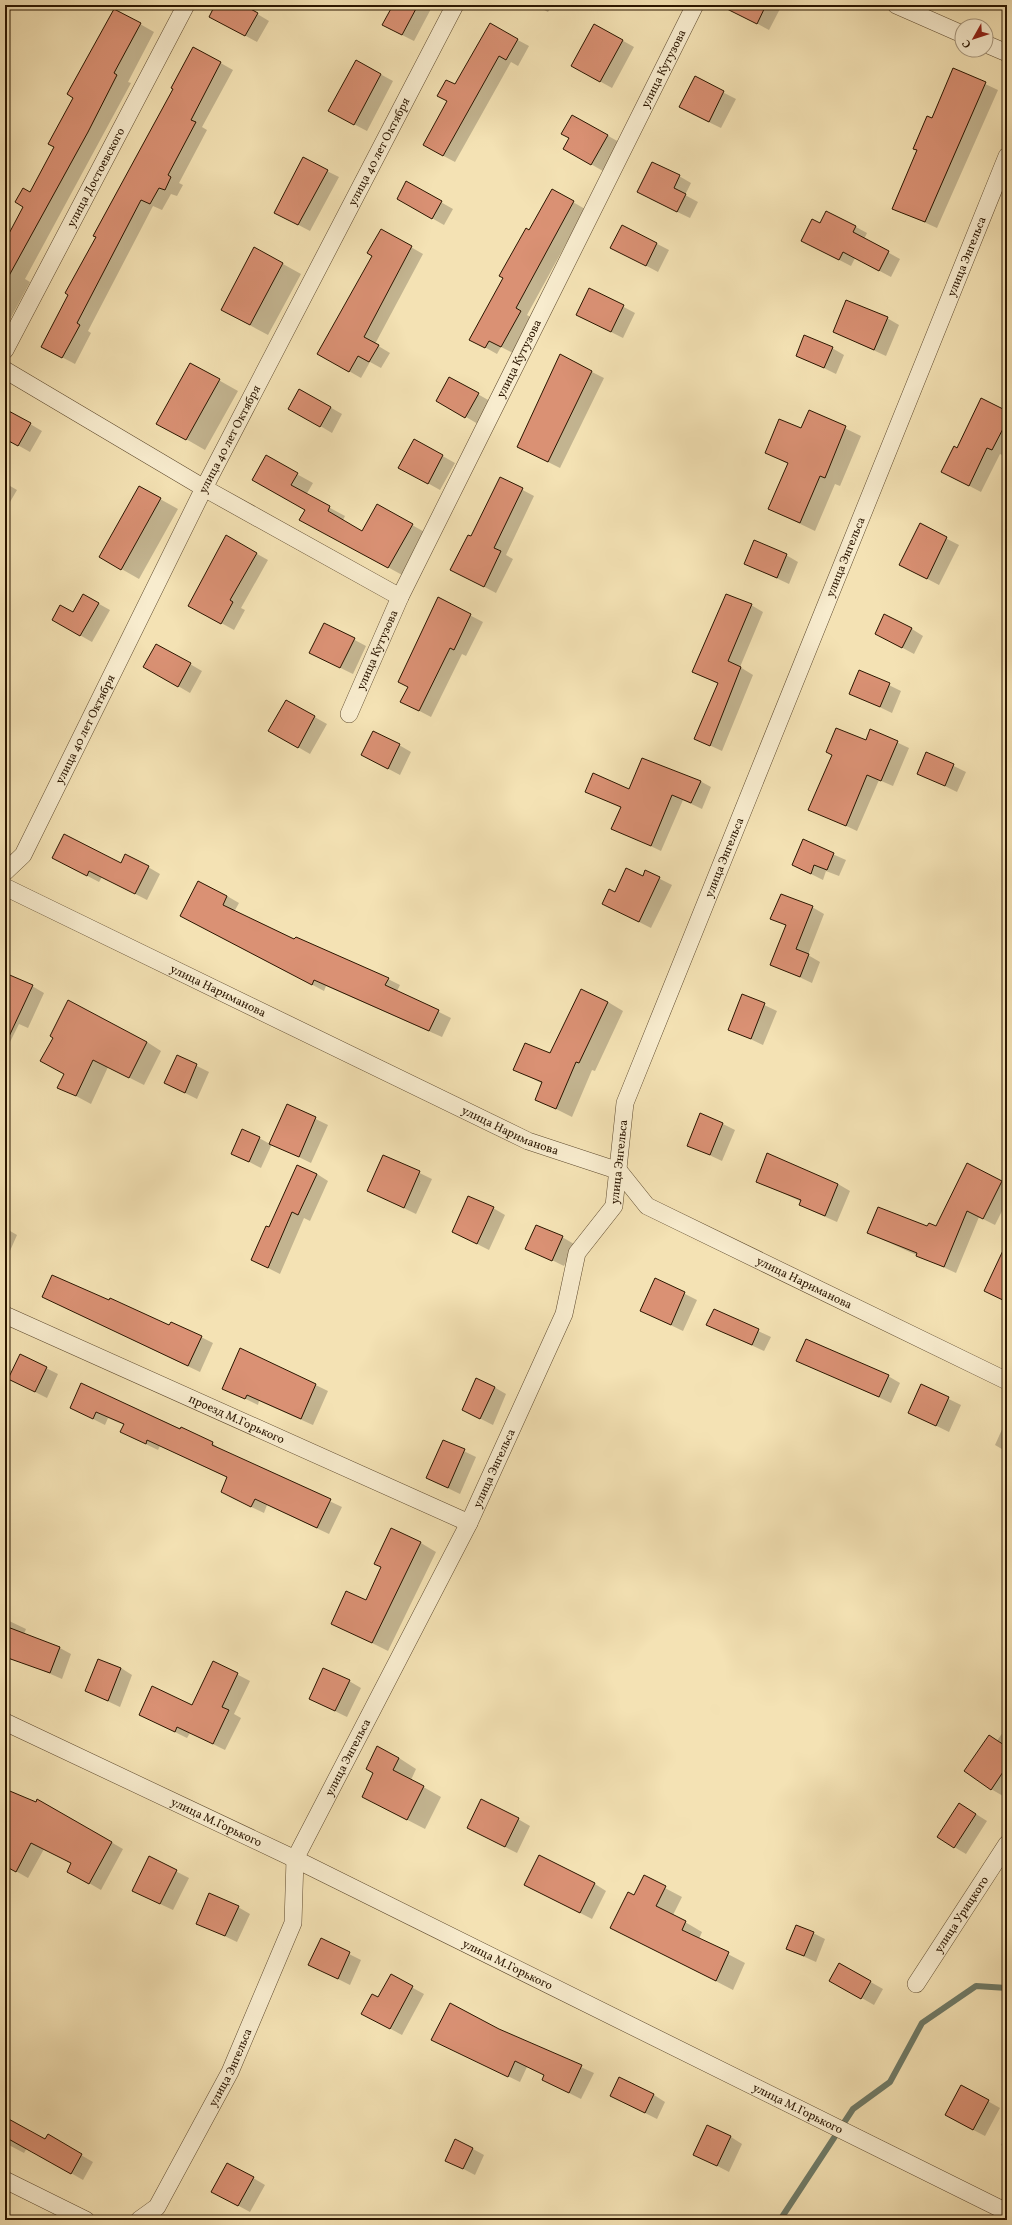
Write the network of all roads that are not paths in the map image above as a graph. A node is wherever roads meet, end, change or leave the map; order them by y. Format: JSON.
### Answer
{"nodes":[{"id":1,"x":186,"y":5,"type":"edge"},
{"id":2,"x":455,"y":5,"type":"edge"},
{"id":3,"x":695,"y":5,"type":"edge"},
{"id":4,"x":896,"y":5,"type":"edge"},
{"id":5,"x":954,"y":30,"type":"edge"},
{"id":6,"x":994,"y":47,"type":"edge"},
{"id":7,"x":1007,"y":53,"type":"edge"},
{"id":8,"x":1007,"y":156,"type":"edge"},
{"id":9,"x":5,"y":350,"type":"edge"},
{"id":10,"x":5,"y":370,"type":"edge"},
{"id":11,"x":204,"y":488,"type":"junction"},
{"id":12,"x":400,"y":597,"type":"junction"},
{"id":13,"x":349,"y":714,"type":"dead end"},
{"id":14,"x":5,"y":872,"type":"edge"},
{"id":15,"x":5,"y":887,"type":"edge"},
{"id":16,"x":619,"y":1171,"type":"junction"},
{"id":17,"x":5,"y":1315,"type":"edge"},
{"id":18,"x":1007,"y":1381,"type":"edge"},
{"id":19,"x":469,"y":1523,"type":"junction"},
{"id":20,"x":5,"y":1722,"type":"edge"},
{"id":21,"x":1007,"y":1844,"type":"edge"},
{"id":22,"x":295,"y":1859,"type":"junction"},
{"id":23,"x":916,"y":1984,"type":"dead end"},
{"id":24,"x":5,"y":2180,"type":"edge"},
{"id":25,"x":1007,"y":2212,"type":"edge"},
{"id":26,"x":86,"y":2220,"type":"edge"},
{"id":27,"x":139,"y":2220,"type":"edge"}],
"edges":[{"from":1,"to":9,"type":"street","name":"улица Достоевского"},
{"from":2,"to":11,"type":"street","name":"улица 40 лет Октября"},
{"from":3,"to":12,"type":"street","name":"улица Кутузова"},
{"from":4,"to":5,"type":"street"},
{"from":6,"to":7,"type":"street"},
{"from":8,"to":16,"type":"street","name":"улица Энгельса"},
{"from":10,"to":11,"type":"street"},
{"from":11,"to":12,"type":"street"},
{"from":11,"to":14,"type":"street","name":"улица 40 лет Октября"},
{"from":12,"to":13,"type":"street","name":"улица Кутузова"},
{"from":15,"to":16,"type":"street","name":"улица Нариманова"},
{"from":16,"to":18,"type":"street","name":"улица Нариманова"},
{"from":16,"to":19,"type":"street","name":"улица Энгельса"},
{"from":17,"to":19,"type":"street","name":"проезд М.Горького"},
{"from":19,"to":22,"type":"street","name":"улица Энгельса"},
{"from":20,"to":22,"type":"street","name":"улица М.Горького"},
{"from":21,"to":23,"type":"street","name":"улица Урицкого"},
{"from":22,"to":25,"type":"street","name":"улица М.Горького"},
{"from":22,"to":27,"type":"street","name":"улица Энгельса"},
{"from":24,"to":26,"type":"street"}]}
